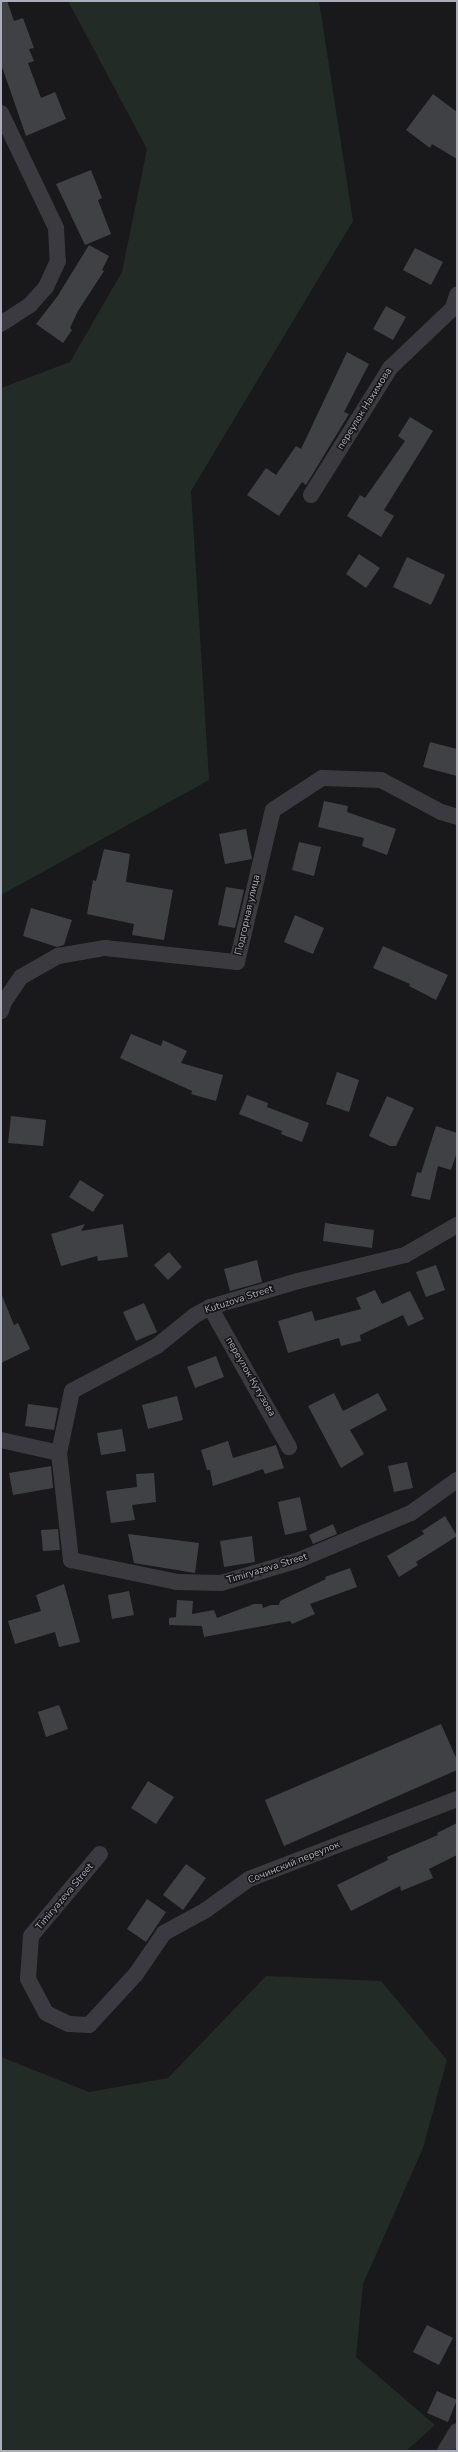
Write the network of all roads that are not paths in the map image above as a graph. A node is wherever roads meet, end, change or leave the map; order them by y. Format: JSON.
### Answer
{"nodes":[{"id":1,"x":1,"y":113,"type":"edge"},
{"id":2,"x":456,"y":304,"type":"edge"},
{"id":3,"x":1,"y":324,"type":"edge"},
{"id":4,"x":311,"y":495,"type":"dead end"},
{"id":5,"x":457,"y":816,"type":"edge"},
{"id":6,"x":1,"y":1011,"type":"edge"},
{"id":7,"x":457,"y":1226,"type":"edge"},
{"id":8,"x":210,"y":1307,"type":"junction"},
{"id":9,"x":1,"y":1440,"type":"edge"},
{"id":10,"x":290,"y":1447,"type":"dead end"},
{"id":11,"x":59,"y":1453,"type":"junction"},
{"id":12,"x":457,"y":1480,"type":"edge"},
{"id":13,"x":457,"y":1800,"type":"edge"},
{"id":14,"x":100,"y":1854,"type":"dead end"},
{"id":15,"x":136,"y":1974,"type":"joint"},
{"id":16,"x":457,"y":2431,"type":"edge"},
{"id":17,"x":445,"y":2451,"type":"edge"}],
"edges":[{"from":1,"to":3,"type":"street"},
{"from":2,"to":4,"type":"street","name":"переулок Нахимова"},
{"from":5,"to":6,"type":"street","name":"Подгорная улица"},
{"from":7,"to":8,"type":"street","name":"Kutuzova Street"},
{"from":8,"to":10,"type":"street","name":"переулок Кутузова"},
{"from":8,"to":11,"type":"street","name":"Kutuzova Street"},
{"from":9,"to":11,"type":"street"},
{"from":11,"to":12,"type":"street","name":"Timiryazeva Street"},
{"from":13,"to":15,"type":"street","name":"Сочинский переулок"},
{"from":14,"to":15,"type":"street","name":"Timiryazeva Street"},
{"from":16,"to":17,"type":"street"}]}
